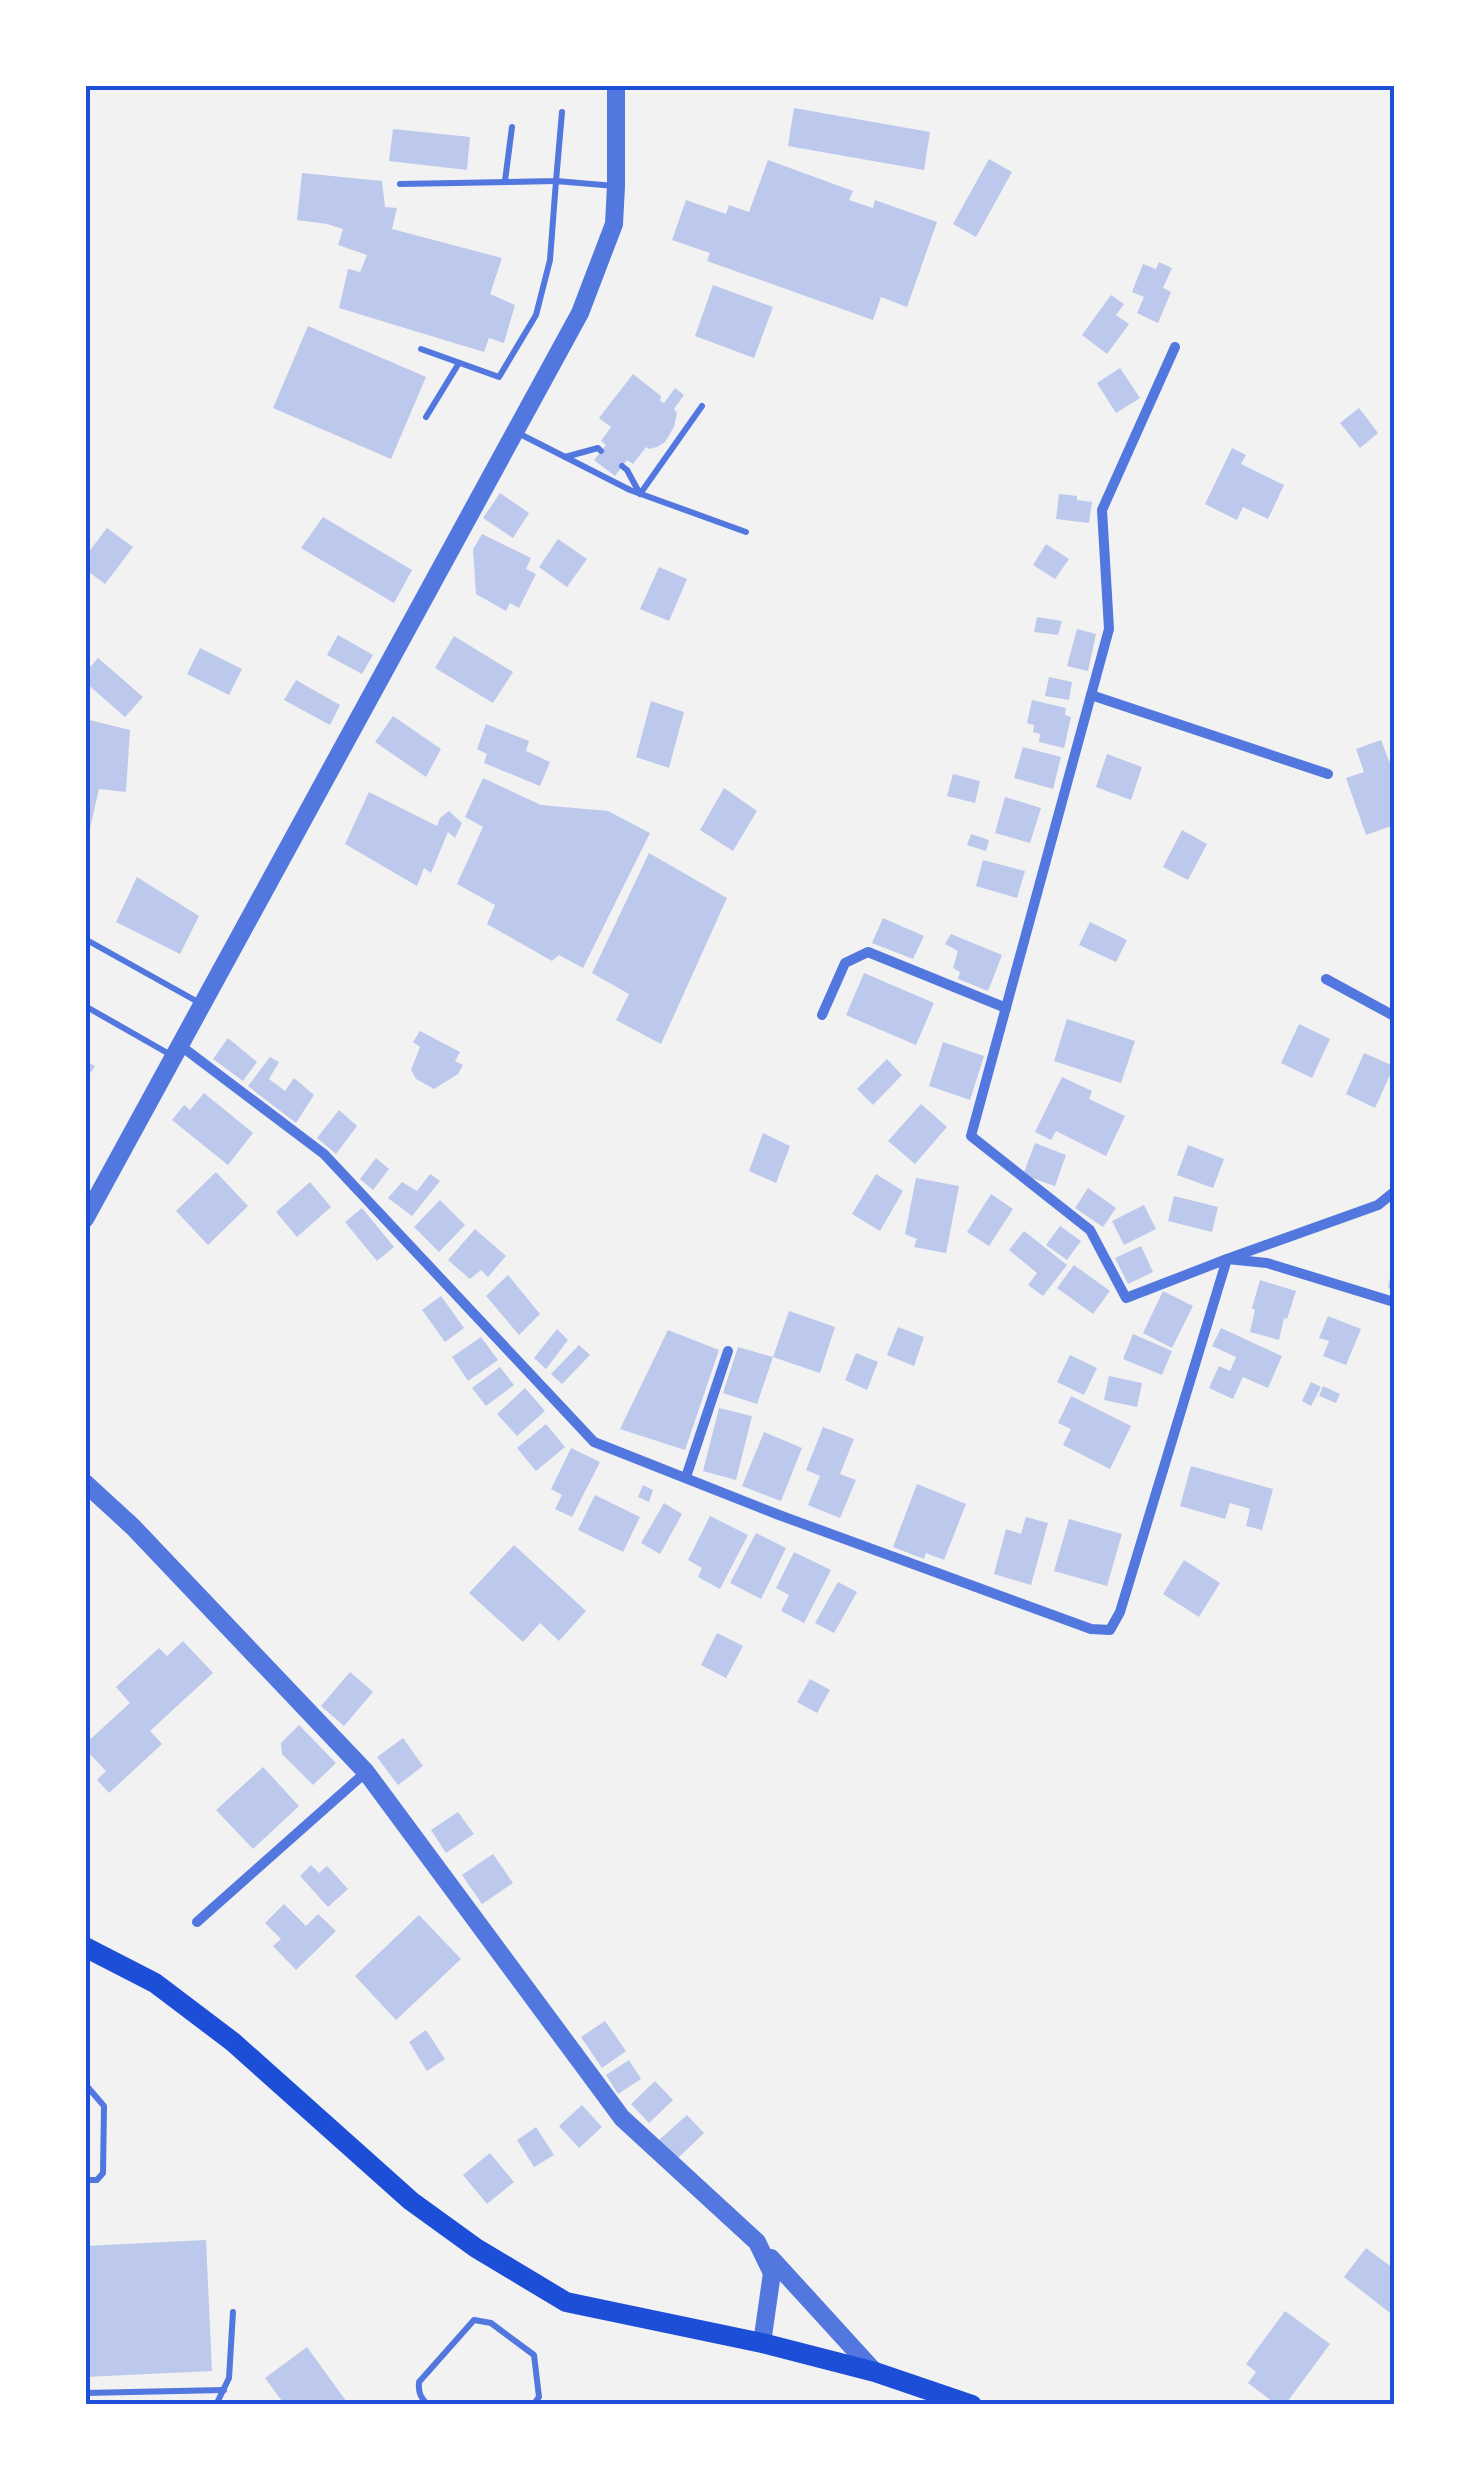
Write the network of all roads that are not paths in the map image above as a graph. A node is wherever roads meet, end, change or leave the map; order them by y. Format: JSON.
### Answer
{"nodes":[{"id":1,"x":616,"y":85,"type":"edge"},
{"id":2,"x":562,"y":112,"type":"dead end"},
{"id":3,"x":512,"y":127,"type":"dead end"},
{"id":4,"x":556,"y":181,"type":"junction"},
{"id":5,"x":506,"y":182,"type":"junction"},
{"id":6,"x":400,"y":184,"type":"dead end"},
{"id":7,"x":616,"y":186,"type":"junction"},
{"id":8,"x":1175,"y":347,"type":"dead end"},
{"id":9,"x":421,"y":350,"type":"dead end"},
{"id":10,"x":460,"y":363,"type":"junction"},
{"id":11,"x":702,"y":406,"type":"dead end"},
{"id":12,"x":426,"y":417,"type":"dead end"},
{"id":13,"x":515,"y":432,"type":"junction"},
{"id":14,"x":601,"y":451,"type":"dead end"},
{"id":15,"x":565,"y":457,"type":"junction"},
{"id":16,"x":622,"y":466,"type":"dead end"},
{"id":17,"x":640,"y":494,"type":"junction"},
{"id":18,"x":746,"y":532,"type":"dead end"},
{"id":19,"x":1091,"y":694,"type":"junction"},
{"id":20,"x":1328,"y":774,"type":"dead end"},
{"id":21,"x":85,"y":939,"type":"edge"},
{"id":22,"x":1326,"y":979,"type":"dead end"},
{"id":23,"x":204,"y":1005,"type":"junction"},
{"id":24,"x":85,"y":1006,"type":"edge"},
{"id":25,"x":1006,"y":1008,"type":"junction"},
{"id":26,"x":822,"y":1015,"type":"dead end"},
{"id":27,"x":1394,"y":1016,"type":"edge"},
{"id":28,"x":178,"y":1052,"type":"junction"},
{"id":29,"x":1394,"y":1192,"type":"edge"},
{"id":30,"x":85,"y":1219,"type":"edge"},
{"id":31,"x":1227,"y":1259,"type":"junction"},
{"id":32,"x":1394,"y":1302,"type":"edge"},
{"id":33,"x":728,"y":1351,"type":"dead end"},
{"id":34,"x":686,"y":1477,"type":"junction"},
{"id":35,"x":85,"y":1482,"type":"edge"},
{"id":36,"x":366,"y":1772,"type":"junction"},
{"id":37,"x":197,"y":1922,"type":"dead end"},
{"id":38,"x":85,"y":1947,"type":"edge"},
{"id":39,"x":85,"y":2084,"type":"edge"},
{"id":40,"x":85,"y":2180,"type":"edge"},
{"id":41,"x":757,"y":2242,"type":"junction"},
{"id":42,"x":233,"y":2312,"type":"dead end"},
{"id":43,"x":762,"y":2343,"type":"junction"},
{"id":44,"x":875,"y":2372,"type":"junction"},
{"id":45,"x":224,"y":2390,"type":"junction"},
{"id":46,"x":85,"y":2393,"type":"edge"},
{"id":47,"x":216,"y":2405,"type":"edge"},
{"id":48,"x":429,"y":2405,"type":"edge"},
{"id":49,"x":533,"y":2405,"type":"edge"},
{"id":50,"x":972,"y":2405,"type":"edge"}],
"edges":[{"from":1,"to":7,"type":"street"},
{"from":2,"to":4,"type":"lane"},
{"from":3,"to":5,"type":"lane"},
{"from":4,"to":5,"type":"lane"},
{"from":4,"to":7,"type":"lane"},
{"from":4,"to":10,"type":"lane"},
{"from":5,"to":6,"type":"lane"},
{"from":7,"to":13,"type":"street"},
{"from":8,"to":19,"type":"street"},
{"from":9,"to":10,"type":"lane"},
{"from":10,"to":12,"type":"lane"},
{"from":11,"to":17,"type":"lane"},
{"from":13,"to":15,"type":"lane"},
{"from":13,"to":23,"type":"street"},
{"from":14,"to":15,"type":"lane"},
{"from":15,"to":17,"type":"lane"},
{"from":16,"to":17,"type":"lane"},
{"from":17,"to":18,"type":"lane"},
{"from":19,"to":20,"type":"street"},
{"from":19,"to":25,"type":"street"},
{"from":21,"to":23,"type":"lane"},
{"from":22,"to":27,"type":"street"},
{"from":23,"to":28,"type":"street"},
{"from":24,"to":28,"type":"lane"},
{"from":25,"to":26,"type":"street"},
{"from":25,"to":31,"type":"street"},
{"from":28,"to":30,"type":"street"},
{"from":28,"to":34,"type":"street"},
{"from":29,"to":31,"type":"street"},
{"from":31,"to":32,"type":"street"},
{"from":31,"to":34,"type":"street"},
{"from":33,"to":34,"type":"street"},
{"from":35,"to":36,"type":"street"},
{"from":36,"to":37,"type":"street"},
{"from":36,"to":41,"type":"street"},
{"from":38,"to":43,"type":"main road"},
{"from":39,"to":40,"type":"lane"},
{"from":41,"to":43,"type":"street"},
{"from":41,"to":44,"type":"street"},
{"from":42,"to":45,"type":"lane"},
{"from":43,"to":44,"type":"main road"},
{"from":44,"to":50,"type":"main road"},
{"from":45,"to":46,"type":"lane"},
{"from":45,"to":47,"type":"lane"},
{"from":48,"to":49,"type":"lane"}]}
